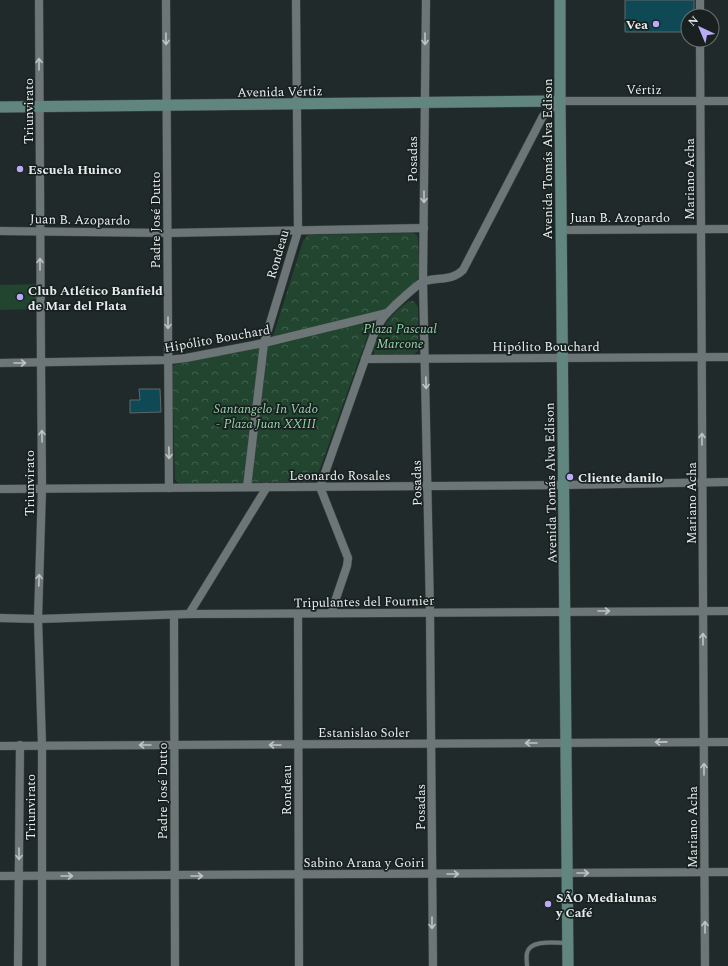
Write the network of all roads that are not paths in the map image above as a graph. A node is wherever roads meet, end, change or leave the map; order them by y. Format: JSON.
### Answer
{"nodes":[{"id":1,"x":39,"y":0,"type":"edge"},
{"id":2,"x":166,"y":0,"type":"edge"},
{"id":3,"x":296,"y":0,"type":"edge"},
{"id":4,"x":426,"y":0,"type":"edge"},
{"id":5,"x":560,"y":0,"type":"edge"},
{"id":6,"x":700,"y":48,"type":"edge"},
{"id":7,"x":560,"y":101,"type":"junction"},
{"id":8,"x":701,"y":101,"type":"junction"},
{"id":9,"x":728,"y":101,"type":"edge"},
{"id":10,"x":425,"y":102,"type":"junction"},
{"id":11,"x":297,"y":105,"type":"junction"},
{"id":12,"x":167,"y":106,"type":"junction"},
{"id":13,"x":0,"y":107,"type":"edge"},
{"id":14,"x":40,"y":107,"type":"junction"},
{"id":15,"x":424,"y":228,"type":"junction"},
{"id":16,"x":728,"y":228,"type":"edge"},
{"id":17,"x":701,"y":229,"type":"junction"},
{"id":18,"x":40,"y":230,"type":"junction"},
{"id":19,"x":298,"y":230,"type":"junction"},
{"id":20,"x":561,"y":230,"type":"junction"},
{"id":21,"x":0,"y":231,"type":"edge"},
{"id":22,"x":168,"y":233,"type":"junction"},
{"id":23,"x":423,"y":281,"type":"junction"},
{"id":24,"x":387,"y":313,"type":"junction"},
{"id":25,"x":264,"y":343,"type":"junction"},
{"id":26,"x":702,"y":357,"type":"junction"},
{"id":27,"x":728,"y":357,"type":"edge"},
{"id":28,"x":426,"y":358,"type":"junction"},
{"id":29,"x":562,"y":358,"type":"junction"},
{"id":30,"x":365,"y":359,"type":"junction"},
{"id":31,"x":168,"y":360,"type":"junction"},
{"id":32,"x":0,"y":363,"type":"edge"},
{"id":33,"x":41,"y":363,"type":"junction"},
{"id":34,"x":702,"y":482,"type":"junction"},
{"id":35,"x":728,"y":482,"type":"edge"},
{"id":36,"x":564,"y":485,"type":"junction"},
{"id":37,"x":428,"y":486,"type":"junction"},
{"id":38,"x":247,"y":487,"type":"junction"},
{"id":39,"x":267,"y":487,"type":"junction"},
{"id":40,"x":320,"y":487,"type":"junction"},
{"id":41,"x":169,"y":488,"type":"junction"},
{"id":42,"x":0,"y":489,"type":"edge"},
{"id":43,"x":42,"y":489,"type":"junction"},
{"id":44,"x":728,"y":610,"type":"edge"},
{"id":45,"x":703,"y":611,"type":"junction"},
{"id":46,"x":430,"y":612,"type":"junction"},
{"id":47,"x":565,"y":612,"type":"junction"},
{"id":48,"x":189,"y":614,"type":"junction"},
{"id":49,"x":298,"y":614,"type":"junction"},
{"id":50,"x":331,"y":614,"type":"junction"},
{"id":51,"x":174,"y":615,"type":"junction"},
{"id":52,"x":0,"y":618,"type":"edge"},
{"id":53,"x":38,"y":619,"type":"junction"},
{"id":54,"x":704,"y":742,"type":"junction"},
{"id":55,"x":728,"y":742,"type":"edge"},
{"id":56,"x":566,"y":743,"type":"junction"},
{"id":57,"x":431,"y":744,"type":"junction"},
{"id":58,"x":42,"y":745,"type":"junction"},
{"id":59,"x":174,"y":745,"type":"junction"},
{"id":60,"x":298,"y":745,"type":"junction"},
{"id":61,"x":0,"y":746,"type":"edge"},
{"id":62,"x":20,"y":746,"type":"junction"},
{"id":63,"x":705,"y":872,"type":"junction"},
{"id":64,"x":728,"y":872,"type":"edge"},
{"id":65,"x":567,"y":873,"type":"junction"},
{"id":66,"x":432,"y":874,"type":"junction"},
{"id":67,"x":299,"y":875,"type":"junction"},
{"id":68,"x":0,"y":876,"type":"edge"},
{"id":69,"x":19,"y":876,"type":"junction"},
{"id":70,"x":42,"y":876,"type":"junction"},
{"id":71,"x":175,"y":876,"type":"junction"},
{"id":72,"x":568,"y":943,"type":"junction"},
{"id":73,"x":18,"y":966,"type":"edge"},
{"id":74,"x":42,"y":966,"type":"edge"},
{"id":75,"x":175,"y":966,"type":"edge"},
{"id":76,"x":299,"y":966,"type":"edge"},
{"id":77,"x":432,"y":966,"type":"edge"},
{"id":78,"x":527,"y":966,"type":"edge"},
{"id":79,"x":568,"y":966,"type":"edge"},
{"id":80,"x":705,"y":966,"type":"edge"}],
"edges":[{"from":14,"to":1,"type":"street","name":"Triunvirato","one_way":true},
{"from":2,"to":12,"type":"street","name":"Padre José Dutto","one_way":true},
{"from":3,"to":11,"type":"street","name":"Rondeau"},
{"from":4,"to":10,"type":"street","name":"Posadas","one_way":true},
{"from":5,"to":7,"type":"main road","name":"Avenida Tomás Alva Edison"},
{"from":6,"to":8,"type":"street","name":"Mariano Acha"},
{"from":7,"to":8,"type":"street","name":"Vértiz"},
{"from":7,"to":10,"type":"main road","name":"Avenida Vértiz"},
{"from":7,"to":20,"type":"main road","name":"Avenida Tomás Alva Edison"},
{"from":7,"to":23,"type":"street"},
{"from":8,"to":9,"type":"street","name":"Vértiz"},
{"from":8,"to":17,"type":"street","name":"Mariano Acha"},
{"from":10,"to":11,"type":"main road","name":"Avenida Vértiz"},
{"from":10,"to":15,"type":"street","name":"Posadas","one_way":true},
{"from":11,"to":12,"type":"main road","name":"Avenida Vértiz"},
{"from":11,"to":19,"type":"street","name":"Rondeau"},
{"from":12,"to":14,"type":"main road","name":"Avenida Vértiz"},
{"from":12,"to":22,"type":"street","name":"Padre José Dutto"},
{"from":13,"to":14,"type":"main road","name":"Avenida Vértiz"},
{"from":14,"to":18,"type":"street","name":"Triunvirato"},
{"from":15,"to":19,"type":"street","name":"Juan B. Azopardo"},
{"from":15,"to":23,"type":"street","name":"Posadas"},
{"from":16,"to":17,"type":"street","name":"Juan B. Azopardo"},
{"from":17,"to":20,"type":"street","name":"Juan B. Azopardo"},
{"from":17,"to":26,"type":"street","name":"Mariano Acha"},
{"from":18,"to":21,"type":"street","name":"Juan B. Azopardo"},
{"from":18,"to":22,"type":"street","name":"Juan B. Azopardo"},
{"from":33,"to":18,"type":"street","name":"Triunvirato","one_way":true},
{"from":19,"to":22,"type":"street","name":"Juan B. Azopardo"},
{"from":19,"to":25,"type":"street","name":"Rondeau"},
{"from":20,"to":29,"type":"main road","name":"Avenida Tomás Alva Edison"},
{"from":22,"to":31,"type":"street","name":"Padre José Dutto","one_way":true},
{"from":23,"to":24,"type":"street"},
{"from":23,"to":28,"type":"street","name":"Posadas"},
{"from":24,"to":25,"type":"street","name":"Hipólito Bouchard"},
{"from":24,"to":30,"type":"street"},
{"from":25,"to":31,"type":"street","name":"Hipólito Bouchard"},
{"from":25,"to":38,"type":"street","name":"Rondeau"},
{"from":26,"to":27,"type":"street","name":"Hipólito Bouchard"},
{"from":26,"to":29,"type":"street","name":"Hipólito Bouchard"},
{"from":34,"to":26,"type":"street","name":"Mariano Acha","one_way":true},
{"from":28,"to":29,"type":"street","name":"Hipólito Bouchard"},
{"from":28,"to":30,"type":"street","name":"Hipólito Bouchard"},
{"from":28,"to":37,"type":"street","name":"Posadas","one_way":true},
{"from":29,"to":36,"type":"main road","name":"Avenida Tomás Alva Edison"},
{"from":30,"to":40,"type":"street"},
{"from":31,"to":33,"type":"street","name":"Hipólito Bouchard"},
{"from":31,"to":41,"type":"street","name":"Padre José Dutto","one_way":true},
{"from":32,"to":33,"type":"street","name":"Hipólito Bouchard","one_way":true},
{"from":43,"to":33,"type":"street","name":"Triunvirato","one_way":true},
{"from":34,"to":35,"type":"street","name":"Leonardo Rosales"},
{"from":34,"to":36,"type":"street","name":"Leonardo Rosales"},
{"from":34,"to":45,"type":"street","name":"Mariano Acha"},
{"from":36,"to":37,"type":"street","name":"Leonardo Rosales"},
{"from":36,"to":47,"type":"main road","name":"Avenida Tomás Alva Edison"},
{"from":37,"to":40,"type":"street","name":"Leonardo Rosales"},
{"from":37,"to":46,"type":"street","name":"Posadas"},
{"from":38,"to":39,"type":"street","name":"Leonardo Rosales"},
{"from":38,"to":41,"type":"street","name":"Leonardo Rosales"},
{"from":39,"to":40,"type":"street","name":"Leonardo Rosales"},
{"from":39,"to":48,"type":"street"},
{"from":40,"to":50,"type":"street"},
{"from":41,"to":43,"type":"street","name":"Leonardo Rosales"},
{"from":42,"to":43,"type":"street","name":"Leonardo Rosales"},
{"from":53,"to":43,"type":"street","name":"Triunvirato","one_way":true},
{"from":44,"to":45,"type":"street","name":"Tripulantes del Fournier"},
{"from":47,"to":45,"type":"street","name":"Tripulantes del Fournier","one_way":true},
{"from":54,"to":45,"type":"street","name":"Mariano Acha","one_way":true},
{"from":46,"to":47,"type":"street","name":"Tripulantes del Fournier"},
{"from":46,"to":50,"type":"street","name":"Tripulantes del Fournier"},
{"from":46,"to":57,"type":"street","name":"Posadas"},
{"from":47,"to":56,"type":"main road","name":"Avenida Tomás Alva Edison"},
{"from":48,"to":49,"type":"street","name":"Tripulantes del Fournier"},
{"from":48,"to":51,"type":"street","name":"Tripulantes del Fournier"},
{"from":49,"to":50,"type":"street","name":"Tripulantes del Fournier"},
{"from":49,"to":60,"type":"street","name":"Rondeau"},
{"from":51,"to":53,"type":"street","name":"Tripulantes del Fournier"},
{"from":51,"to":59,"type":"street","name":"Padre José Dutto"},
{"from":52,"to":53,"type":"street","name":"Tripulantes del Fournier"},
{"from":53,"to":58,"type":"street","name":"Triunvirato"},
{"from":54,"to":55,"type":"street","name":"Estanislao Soler"},
{"from":54,"to":56,"type":"street","name":"Estanislao Soler","one_way":true},
{"from":63,"to":54,"type":"street","name":"Mariano Acha","one_way":true},
{"from":56,"to":57,"type":"street","name":"Estanislao Soler","one_way":true},
{"from":56,"to":65,"type":"main road","name":"Avenida Tomás Alva Edison"},
{"from":57,"to":60,"type":"street","name":"Estanislao Soler"},
{"from":57,"to":66,"type":"street","name":"Posadas"},
{"from":59,"to":58,"type":"street","name":"Estanislao Soler","one_way":true},
{"from":58,"to":62,"type":"street","name":"Estanislao Soler"},
{"from":58,"to":70,"type":"street","name":"Triunvirato"},
{"from":60,"to":59,"type":"street","name":"Estanislao Soler","one_way":true},
{"from":59,"to":71,"type":"street","name":"Padre José Dutto"},
{"from":60,"to":67,"type":"street","name":"Rondeau"},
{"from":61,"to":62,"type":"street","name":"Estanislao Soler"},
{"from":62,"to":69,"type":"street","one_way":true},
{"from":63,"to":64,"type":"street","name":"Sabino Arana y Goiri"},
{"from":65,"to":63,"type":"street","name":"Sabino Arana y Goiri","one_way":true},
{"from":80,"to":63,"type":"street","name":"Mariano Acha","one_way":true},
{"from":66,"to":65,"type":"street","name":"Sabino Arana y Goiri","one_way":true},
{"from":65,"to":72,"type":"main road","name":"Avenida Tomás Alva Edison"},
{"from":66,"to":67,"type":"street","name":"Sabino Arana y Goiri"},
{"from":66,"to":77,"type":"street","name":"Posadas","one_way":true},
{"from":71,"to":67,"type":"street","name":"Sabino Arana y Goiri","one_way":true},
{"from":67,"to":76,"type":"street","name":"Rondeau"},
{"from":68,"to":69,"type":"street","name":"Sabino Arana y Goiri"},
{"from":69,"to":70,"type":"street","name":"Sabino Arana y Goiri"},
{"from":69,"to":73,"type":"street"},
{"from":70,"to":71,"type":"street","name":"Sabino Arana y Goiri","one_way":true},
{"from":70,"to":74,"type":"street","name":"Triunvirato"},
{"from":71,"to":75,"type":"street","name":"Padre José Dutto"},
{"from":72,"to":78,"type":"lane"},
{"from":72,"to":79,"type":"main road","name":"Avenida Tomás Alva Edison"}]}
